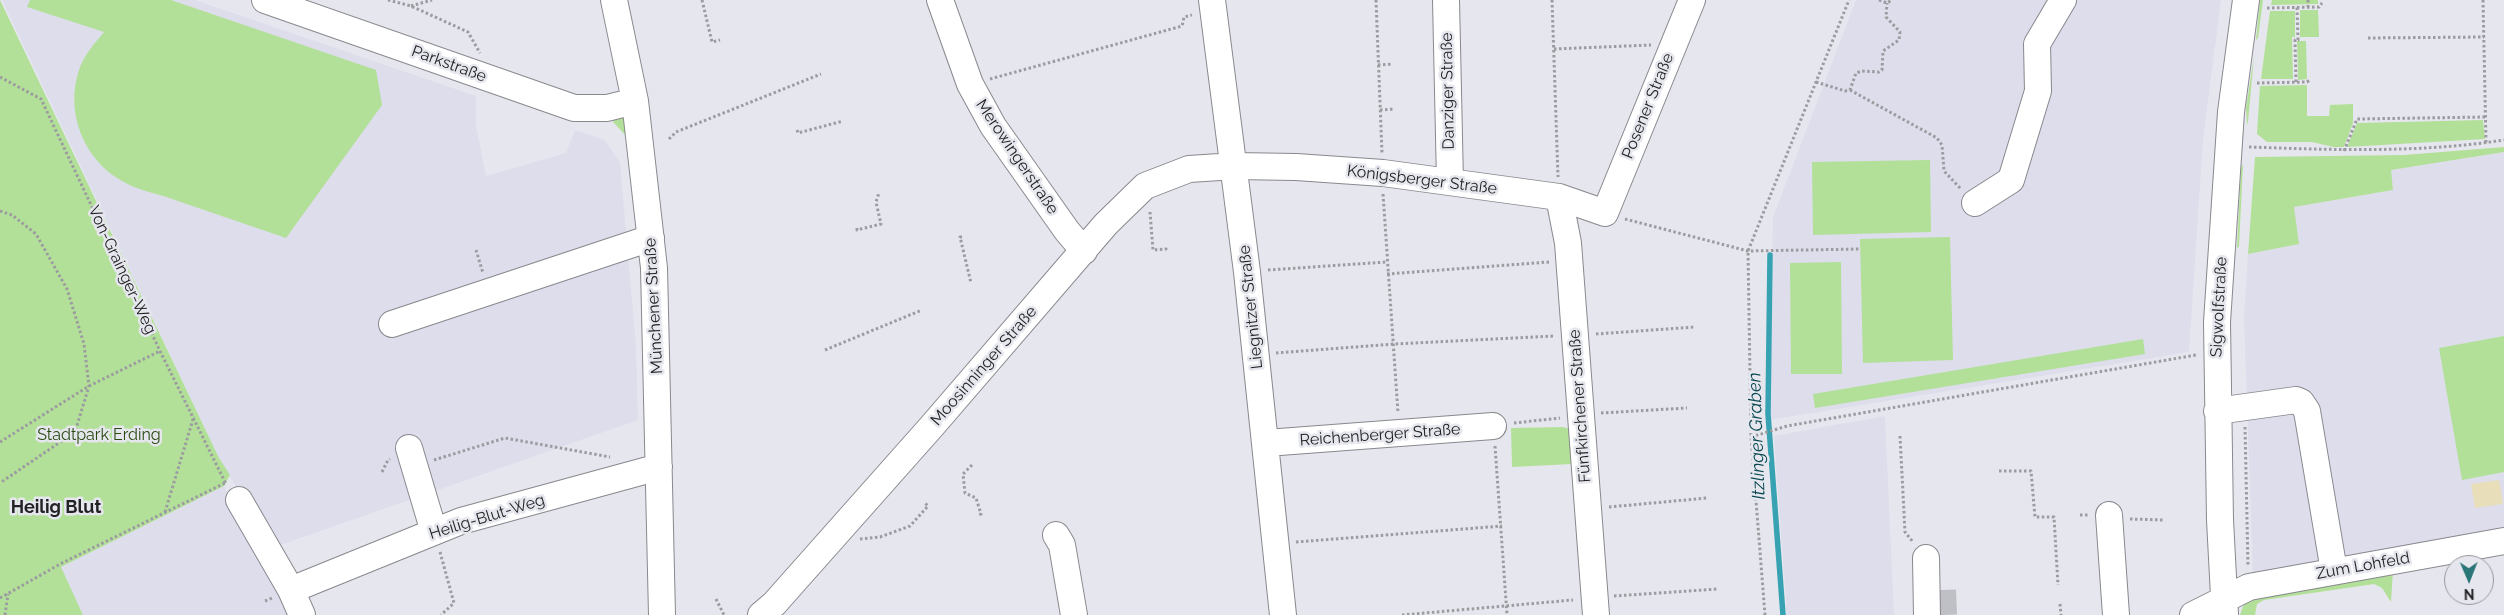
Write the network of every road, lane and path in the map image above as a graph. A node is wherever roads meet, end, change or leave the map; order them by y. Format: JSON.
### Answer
{"nodes":[{"id":1,"x":266,"y":0,"type":"edge"},
{"id":2,"x":388,"y":0,"type":"edge"},
{"id":3,"x":432,"y":0,"type":"edge"},
{"id":4,"x":614,"y":0,"type":"edge"},
{"id":5,"x":702,"y":0,"type":"edge"},
{"id":6,"x":940,"y":0,"type":"edge"},
{"id":7,"x":1376,"y":0,"type":"edge"},
{"id":8,"x":1446,"y":0,"type":"edge"},
{"id":9,"x":1552,"y":0,"type":"edge"},
{"id":10,"x":1692,"y":0,"type":"edge"},
{"id":11,"x":1849,"y":0,"type":"edge"},
{"id":12,"x":1879,"y":0,"type":"edge"},
{"id":13,"x":1892,"y":0,"type":"edge"},
{"id":14,"x":2063,"y":0,"type":"edge"},
{"id":15,"x":2268,"y":0,"type":"edge"},
{"id":16,"x":2308,"y":0,"type":"edge"},
{"id":17,"x":2483,"y":0,"type":"edge"},
{"id":18,"x":1887,"y":3,"type":"junction"},
{"id":19,"x":2322,"y":3,"type":"dead end"},
{"id":20,"x":2256,"y":4,"type":"edge"},
{"id":21,"x":411,"y":6,"type":"junction"},
{"id":22,"x":2297,"y":7,"type":"junction"},
{"id":23,"x":2308,"y":7,"type":"junction"},
{"id":24,"x":1202,"y":8,"type":"edge"},
{"id":25,"x":1376,"y":15,"type":"junction"},
{"id":26,"x":1382,"y":15,"type":"dead end"},
{"id":27,"x":2266,"y":16,"type":"dead end"},
{"id":28,"x":2484,"y":37,"type":"junction"},
{"id":29,"x":2368,"y":38,"type":"dead end"},
{"id":30,"x":720,"y":40,"type":"dead end"},
{"id":31,"x":1673,"y":44,"type":"junction"},
{"id":32,"x":1554,"y":49,"type":"junction"},
{"id":33,"x":1393,"y":64,"type":"dead end"},
{"id":34,"x":1378,"y":65,"type":"junction"},
{"id":35,"x":821,"y":74,"type":"dead end"},
{"id":36,"x":2258,"y":74,"type":"dead end"},
{"id":37,"x":0,"y":77,"type":"edge"},
{"id":38,"x":486,"y":77,"type":"junction"},
{"id":39,"x":2311,"y":79,"type":"dead end"},
{"id":40,"x":1816,"y":82,"type":"junction"},
{"id":41,"x":2296,"y":82,"type":"junction"},
{"id":42,"x":2256,"y":83,"type":"junction"},
{"id":43,"x":970,"y":84,"type":"junction"},
{"id":44,"x":1850,"y":90,"type":"junction"},
{"id":45,"x":2255,"y":92,"type":"dead end"},
{"id":46,"x":636,"y":101,"type":"junction"},
{"id":47,"x":1395,"y":109,"type":"dead end"},
{"id":48,"x":1380,"y":110,"type":"junction"},
{"id":49,"x":2486,"y":116,"type":"junction"},
{"id":50,"x":843,"y":122,"type":"dead end"},
{"id":51,"x":796,"y":130,"type":"dead end"},
{"id":52,"x":669,"y":139,"type":"dead end"},
{"id":53,"x":2504,"y":140,"type":"edge"},
{"id":54,"x":2486,"y":143,"type":"junction"},
{"id":55,"x":2244,"y":147,"type":"junction"},
{"id":56,"x":2344,"y":150,"type":"junction"},
{"id":57,"x":1235,"y":166,"type":"junction"},
{"id":58,"x":1383,"y":173,"type":"junction"},
{"id":59,"x":1450,"y":182,"type":"junction"},
{"id":60,"x":879,"y":193,"type":"dead end"},
{"id":61,"x":1559,"y":197,"type":"junction"},
{"id":62,"x":1975,"y":203,"type":"joint"},
{"id":63,"x":1149,"y":208,"type":"dead end"},
{"id":64,"x":0,"y":211,"type":"edge"},
{"id":65,"x":1605,"y":213,"type":"junction"},
{"id":66,"x":857,"y":228,"type":"dead end"},
{"id":67,"x":962,"y":236,"type":"dead end"},
{"id":68,"x":651,"y":238,"type":"junction"},
{"id":69,"x":1166,"y":246,"type":"dead end"},
{"id":70,"x":1860,"y":249,"type":"dead end"},
{"id":71,"x":1084,"y":251,"type":"junction"},
{"id":72,"x":1748,"y":251,"type":"junction"},
{"id":73,"x":1386,"y":262,"type":"junction"},
{"id":74,"x":1551,"y":262,"type":"dead end"},
{"id":75,"x":1247,"y":272,"type":"junction"},
{"id":76,"x":1387,"y":274,"type":"junction"},
{"id":77,"x":971,"y":283,"type":"dead end"},
{"id":78,"x":922,"y":310,"type":"dead end"},
{"id":79,"x":392,"y":324,"type":"dead end"},
{"id":80,"x":1695,"y":327,"type":"dead end"},
{"id":81,"x":1575,"y":335,"type":"junction"},
{"id":82,"x":1394,"y":344,"type":"junction"},
{"id":83,"x":825,"y":350,"type":"dead end"},
{"id":84,"x":160,"y":351,"type":"junction"},
{"id":85,"x":1256,"y":354,"type":"junction"},
{"id":86,"x":2196,"y":355,"type":"dead end"},
{"id":87,"x":89,"y":386,"type":"junction"},
{"id":88,"x":2244,"y":406,"type":"junction"},
{"id":89,"x":2217,"y":411,"type":"junction"},
{"id":90,"x":194,"y":415,"type":"junction"},
{"id":91,"x":1493,"y":426,"type":"joint"},
{"id":92,"x":1399,"y":433,"type":"junction"},
{"id":93,"x":1900,"y":436,"type":"dead end"},
{"id":94,"x":1751,"y":437,"type":"junction"},
{"id":95,"x":0,"y":442,"type":"edge"},
{"id":96,"x":1266,"y":443,"type":"junction"},
{"id":97,"x":411,"y":457,"type":"joint"},
{"id":98,"x":614,"y":458,"type":"dead end"},
{"id":99,"x":972,"y":465,"type":"dead end"},
{"id":100,"x":659,"y":468,"type":"junction"},
{"id":101,"x":1999,"y":471,"type":"dead end"},
{"id":102,"x":0,"y":483,"type":"edge"},
{"id":103,"x":232,"y":491,"type":"junction"},
{"id":104,"x":1707,"y":498,"type":"dead end"},
{"id":105,"x":925,"y":503,"type":"dead end"},
{"id":106,"x":1588,"y":509,"type":"junction"},
{"id":107,"x":165,"y":512,"type":"junction"},
{"id":108,"x":2109,"y":514,"type":"dead end"},
{"id":109,"x":978,"y":515,"type":"dead end"},
{"id":110,"x":2059,"y":516,"type":"dead end"},
{"id":111,"x":2054,"y":517,"type":"junction"},
{"id":112,"x":1502,"y":526,"type":"junction"},
{"id":113,"x":1056,"y":535,"type":"dead end"},
{"id":114,"x":436,"y":540,"type":"junction"},
{"id":115,"x":854,"y":540,"type":"dead end"},
{"id":116,"x":2504,"y":541,"type":"edge"},
{"id":117,"x":1277,"y":543,"type":"junction"},
{"id":118,"x":1926,"y":558,"type":"joint"},
{"id":119,"x":2334,"y":571,"type":"junction"},
{"id":120,"x":2058,"y":585,"type":"dead end"},
{"id":121,"x":2249,"y":587,"type":"junction"},
{"id":122,"x":1718,"y":589,"type":"dead end"},
{"id":123,"x":291,"y":590,"type":"junction"},
{"id":124,"x":8,"y":594,"type":"junction"},
{"id":125,"x":0,"y":598,"type":"edge"},
{"id":126,"x":716,"y":599,"type":"dead end"},
{"id":127,"x":2060,"y":604,"type":"dead end"},
{"id":128,"x":1596,"y":606,"type":"edge"},
{"id":129,"x":1507,"y":607,"type":"junction"},
{"id":130,"x":2225,"y":607,"type":"edge"},
{"id":131,"x":770,"y":611,"type":"edge"},
{"id":132,"x":5,"y":615,"type":"edge"},
{"id":133,"x":302,"y":615,"type":"edge"},
{"id":134,"x":441,"y":615,"type":"edge"},
{"id":135,"x":662,"y":615,"type":"edge"},
{"id":136,"x":724,"y":615,"type":"edge"},
{"id":137,"x":1074,"y":615,"type":"edge"},
{"id":138,"x":1283,"y":615,"type":"edge"},
{"id":139,"x":1402,"y":615,"type":"edge"},
{"id":140,"x":1508,"y":615,"type":"edge"},
{"id":141,"x":1764,"y":615,"type":"edge"},
{"id":142,"x":1927,"y":615,"type":"tunnel mouth"},
{"id":143,"x":2061,"y":615,"type":"edge"},
{"id":144,"x":2116,"y":615,"type":"edge"},
{"id":145,"x":2193,"y":615,"type":"edge"}],
"edges":[{"from":1,"to":38,"type":"street","name":"Parkstraße"},
{"from":2,"to":21,"type":"path"},
{"from":3,"to":21,"type":"path"},
{"from":4,"to":46,"type":"street","name":"Münchener Straße"},
{"from":5,"to":30,"type":"path"},
{"from":6,"to":43,"type":"street","name":"Merowingerstraße"},
{"from":7,"to":25,"type":"path"},
{"from":8,"to":59,"type":"street","name":"Danziger Straße"},
{"from":9,"to":32,"type":"path"},
{"from":10,"to":31,"type":"street","name":"Posener Straße"},
{"from":11,"to":40,"type":"path"},
{"from":12,"to":18,"type":"path"},
{"from":13,"to":18,"type":"path"},
{"from":14,"to":62,"type":"street"},
{"from":15,"to":20,"type":"path"},
{"from":16,"to":23,"type":"path"},
{"from":17,"to":28,"type":"path"},
{"from":18,"to":44,"type":"path"},
{"from":19,"to":23,"type":"path"},
{"from":20,"to":22,"type":"path"},
{"from":20,"to":27,"type":"path"},
{"from":20,"to":55,"type":"street","name":"Sigwolfstraße"},
{"from":21,"to":38,"type":"path"},
{"from":22,"to":23,"type":"path"},
{"from":22,"to":41,"type":"path"},
{"from":24,"to":43,"type":"path"},
{"from":24,"to":57,"type":"street","name":"Liegnitzer Straße"},
{"from":25,"to":26,"type":"path"},
{"from":25,"to":34,"type":"path"},
{"from":28,"to":29,"type":"path"},
{"from":28,"to":49,"type":"path"},
{"from":31,"to":32,"type":"path"},
{"from":31,"to":65,"type":"street","name":"Posener Straße"},
{"from":32,"to":61,"type":"path"},
{"from":33,"to":34,"type":"path"},
{"from":34,"to":48,"type":"path"},
{"from":35,"to":52,"type":"path"},
{"from":36,"to":42,"type":"path"},
{"from":37,"to":84,"type":"path","name":"Von-Grainger-Weg"},
{"from":38,"to":46,"type":"street","name":"Parkstraße"},
{"from":39,"to":41,"type":"path"},
{"from":40,"to":44,"type":"path"},
{"from":40,"to":72,"type":"path"},
{"from":41,"to":42,"type":"path"},
{"from":42,"to":45,"type":"path"},
{"from":43,"to":71,"type":"street","name":"Merowingerstraße"},
{"from":44,"to":62,"type":"path"},
{"from":46,"to":68,"type":"street","name":"Münchener Straße"},
{"from":47,"to":48,"type":"path"},
{"from":48,"to":58,"type":"path"},
{"from":49,"to":54,"type":"path"},
{"from":49,"to":56,"type":"path"},
{"from":50,"to":51,"type":"path"},
{"from":53,"to":54,"type":"path"},
{"from":54,"to":56,"type":"path"},
{"from":55,"to":56,"type":"path"},
{"from":55,"to":89,"type":"street","name":"Sigwolfstraße"},
{"from":57,"to":58,"type":"street","name":"Königsberger Straße"},
{"from":57,"to":71,"type":"street","name":"Moosinninger Straße"},
{"from":57,"to":75,"type":"street","name":"Liegnitzer Straße"},
{"from":58,"to":59,"type":"street","name":"Königsberger Straße"},
{"from":58,"to":73,"type":"path"},
{"from":59,"to":61,"type":"street","name":"Königsberger Straße"},
{"from":60,"to":66,"type":"path"},
{"from":61,"to":65,"type":"street","name":"Königsberger Straße"},
{"from":61,"to":81,"type":"street","name":"Fünfkirchener Straße"},
{"from":63,"to":69,"type":"path"},
{"from":64,"to":87,"type":"path"},
{"from":65,"to":72,"type":"path"},
{"from":67,"to":77,"type":"path"},
{"from":68,"to":79,"type":"street"},
{"from":68,"to":100,"type":"street","name":"Münchener Straße"},
{"from":70,"to":72,"type":"path"},
{"from":71,"to":131,"type":"street","name":"Moosinninger Straße"},
{"from":72,"to":94,"type":"path"},
{"from":73,"to":75,"type":"path"},
{"from":73,"to":76,"type":"path"},
{"from":74,"to":76,"type":"path"},
{"from":75,"to":85,"type":"street","name":"Liegnitzer Straße"},
{"from":76,"to":82,"type":"path"},
{"from":78,"to":83,"type":"path"},
{"from":80,"to":81,"type":"path"},
{"from":81,"to":82,"type":"path"},
{"from":81,"to":106,"type":"street","name":"Fünfkirchener Straße"},
{"from":82,"to":85,"type":"path"},
{"from":82,"to":92,"type":"path"},
{"from":84,"to":87,"type":"path"},
{"from":84,"to":90,"type":"path","name":"Von-Grainger-Weg"},
{"from":85,"to":96,"type":"street","name":"Liegnitzer Straße"},
{"from":86,"to":94,"type":"path"},
{"from":87,"to":95,"type":"path"},
{"from":87,"to":102,"type":"path"},
{"from":88,"to":89,"type":"street"},
{"from":88,"to":119,"type":"street"},
{"from":88,"to":121,"type":"path"},
{"from":89,"to":130,"type":"street","name":"Sigwolfstraße"},
{"from":90,"to":103,"type":"path","name":"Von-Grainger-Weg"},
{"from":90,"to":107,"type":"path"},
{"from":91,"to":92,"type":"street","name":"Reichenberger Straße"},
{"from":91,"to":112,"type":"path"},
{"from":92,"to":96,"type":"street","name":"Reichenberger Straße"},
{"from":93,"to":118,"type":"path"},
{"from":94,"to":141,"type":"path"},
{"from":96,"to":117,"type":"street","name":"Liegnitzer Straße"},
{"from":97,"to":98,"type":"path"},
{"from":97,"to":114,"type":"street"},
{"from":99,"to":109,"type":"path"},
{"from":100,"to":114,"type":"street","name":"Heilig-Blut-Weg"},
{"from":100,"to":135,"type":"street","name":"Münchener Straße"},
{"from":101,"to":111,"type":"path"},
{"from":103,"to":107,"type":"path"},
{"from":103,"to":123,"type":"street"},
{"from":104,"to":106,"type":"path"},
{"from":105,"to":115,"type":"path"},
{"from":106,"to":128,"type":"street","name":"Fünfkirchener Straße"},
{"from":107,"to":124,"type":"path"},
{"from":108,"to":144,"type":"street"},
{"from":110,"to":111,"type":"path"},
{"from":111,"to":120,"type":"path"},
{"from":112,"to":117,"type":"path"},
{"from":112,"to":129,"type":"path"},
{"from":113,"to":137,"type":"street"},
{"from":114,"to":123,"type":"street","name":"Heilig-Blut-Weg"},
{"from":114,"to":134,"type":"path","name":"Heilig-Blut-Weg"},
{"from":116,"to":119,"type":"street","name":"Zum Lohfeld"},
{"from":117,"to":138,"type":"street","name":"Liegnitzer Straße"},
{"from":118,"to":142,"type":"street"},
{"from":119,"to":121,"type":"street","name":"Zum Lohfeld"},
{"from":121,"to":130,"type":"street","name":"Zum Lohfeld"},
{"from":122,"to":128,"type":"path"},
{"from":123,"to":133,"type":"street"},
{"from":124,"to":125,"type":"path"},
{"from":124,"to":132,"type":"path"},
{"from":126,"to":136,"type":"path"},
{"from":127,"to":143,"type":"path"},
{"from":128,"to":129,"type":"path"},
{"from":129,"to":139,"type":"path"},
{"from":129,"to":140,"type":"path"},
{"from":130,"to":145,"type":"street","name":"Zum Lohfeld"}]}
